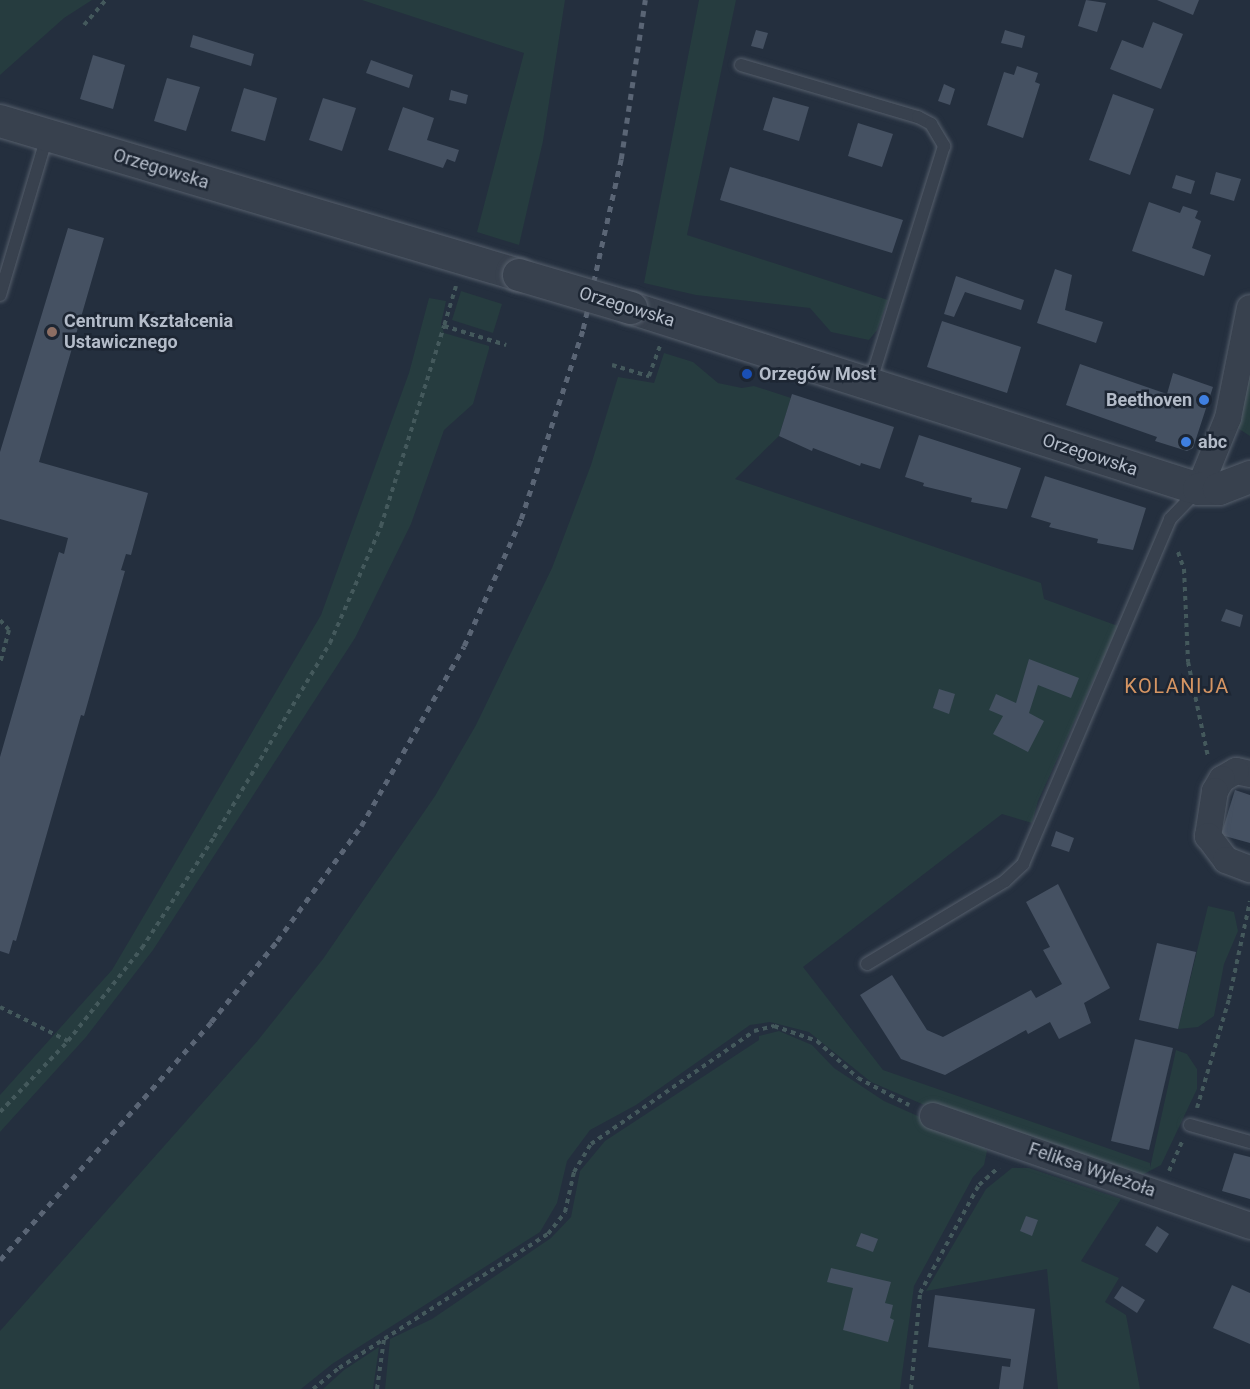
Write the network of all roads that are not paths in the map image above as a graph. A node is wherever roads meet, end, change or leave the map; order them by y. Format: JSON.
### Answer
{"nodes":[{"id":1,"x":741,"y":65,"type":"dead end"},
{"id":2,"x":0,"y":120,"type":"edge"},
{"id":3,"x":48,"y":135,"type":"junction"},
{"id":4,"x":0,"y":295,"type":"edge"},
{"id":5,"x":1250,"y":308,"type":"edge"},
{"id":6,"x":870,"y":383,"type":"junction"},
{"id":7,"x":1250,"y":478,"type":"edge"},
{"id":8,"x":1199,"y":489,"type":"junction"},
{"id":9,"x":1250,"y":774,"type":"edge"},
{"id":10,"x":1250,"y":868,"type":"edge"},
{"id":11,"x":867,"y":964,"type":"dead end"},
{"id":12,"x":933,"y":1116,"type":"road end"},
{"id":13,"x":1190,"y":1125,"type":"road end"},
{"id":14,"x":1250,"y":1142,"type":"edge"},
{"id":15,"x":1250,"y":1226,"type":"edge"}],
"edges":[{"from":1,"to":6,"type":"lane"},
{"from":2,"to":3,"type":"street","name":"Orzegowska"},
{"from":3,"to":4,"type":"lane"},
{"from":3,"to":6,"type":"street","name":"Orzegowska","bridge":true},
{"from":5,"to":8,"type":"street"},
{"from":6,"to":8,"type":"street","name":"Orzegowska"},
{"from":7,"to":8,"type":"street","name":"Orzegowska"},
{"from":8,"to":11,"type":"lane"},
{"from":9,"to":10,"type":"street"},
{"from":12,"to":15,"type":"street","name":"Feliksa Wyleżoła"},
{"from":13,"to":14,"type":"lane"}]}
